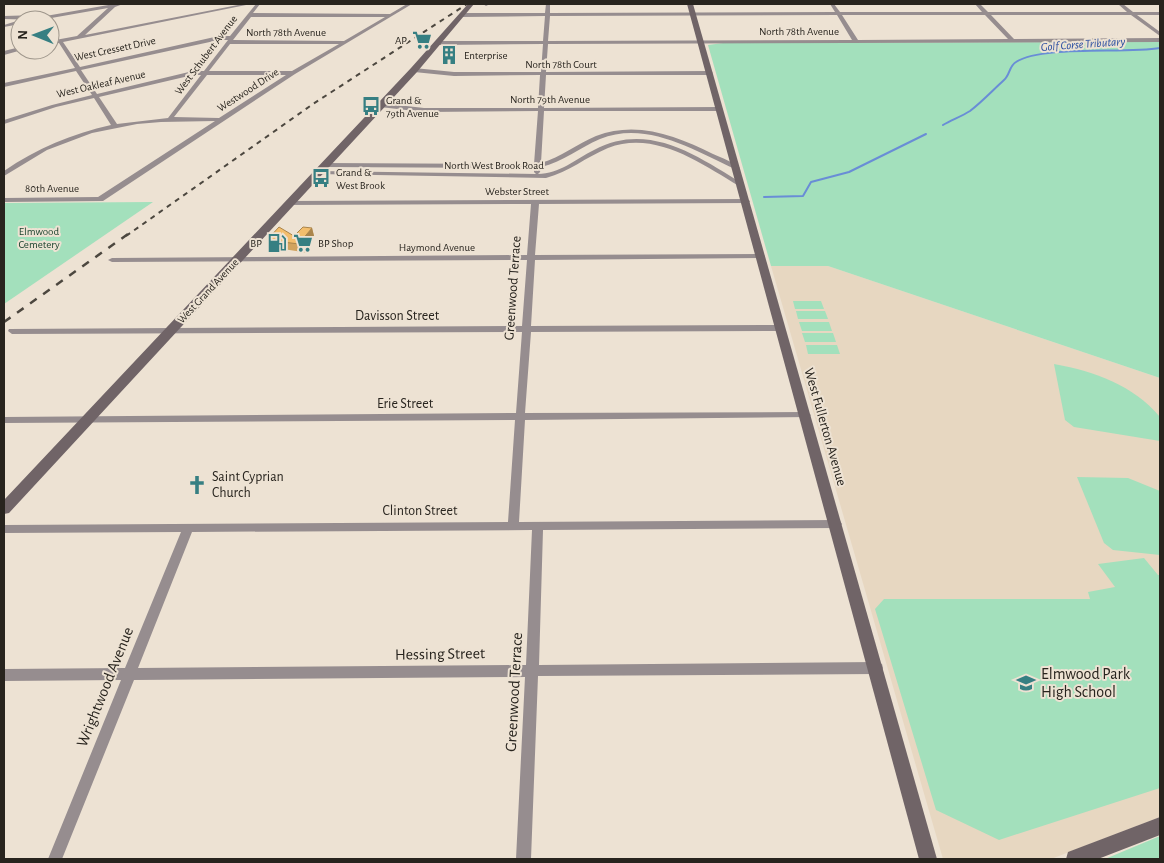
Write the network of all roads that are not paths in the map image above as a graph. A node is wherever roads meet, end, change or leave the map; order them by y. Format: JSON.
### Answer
{"nodes":[{"id":1,"x":114,"y":4,"type":"edge"},
{"id":2,"x":121,"y":4,"type":"edge"},
{"id":3,"x":249,"y":4,"type":"edge"},
{"id":4,"x":258,"y":4,"type":"edge"},
{"id":5,"x":410,"y":4,"type":"edge"},
{"id":6,"x":471,"y":4,"type":"edge"},
{"id":7,"x":548,"y":4,"type":"edge"},
{"id":8,"x":832,"y":4,"type":"edge"},
{"id":9,"x":977,"y":4,"type":"edge"},
{"id":10,"x":1120,"y":4,"type":"edge"},
{"id":11,"x":692,"y":9,"type":"edge"},
{"id":12,"x":1160,"y":13,"type":"edge"},
{"id":13,"x":839,"y":14,"type":"junction"},
{"id":14,"x":987,"y":14,"type":"junction"},
{"id":15,"x":1133,"y":14,"type":"junction"},
{"id":16,"x":60,"y":15,"type":"edge"},
{"id":17,"x":249,"y":15,"type":"junction"},
{"id":18,"x":391,"y":15,"type":"junction"},
{"id":19,"x":462,"y":15,"type":"junction"},
{"id":20,"x":547,"y":15,"type":"junction"},
{"id":21,"x":1160,"y":34,"type":"edge"},
{"id":22,"x":78,"y":37,"type":"junction"},
{"id":23,"x":230,"y":40,"type":"junction"},
{"id":24,"x":1160,"y":40,"type":"edge"},
{"id":25,"x":60,"y":41,"type":"joint"},
{"id":26,"x":856,"y":41,"type":"junction"},
{"id":27,"x":1013,"y":41,"type":"junction"},
{"id":28,"x":343,"y":42,"type":"junction"},
{"id":29,"x":546,"y":42,"type":"junction"},
{"id":30,"x":701,"y":42,"type":"junction"},
{"id":31,"x":438,"y":43,"type":"junction"},
{"id":32,"x":76,"y":67,"type":"junction"},
{"id":33,"x":414,"y":70,"type":"junction"},
{"id":34,"x":204,"y":73,"type":"junction"},
{"id":35,"x":293,"y":73,"type":"junction"},
{"id":36,"x":710,"y":73,"type":"junction"},
{"id":37,"x":543,"y":74,"type":"junction"},
{"id":38,"x":4,"y":85,"type":"edge"},
{"id":39,"x":95,"y":95,"type":"junction"},
{"id":40,"x":380,"y":105,"type":"junction"},
{"id":41,"x":541,"y":109,"type":"junction"},
{"id":42,"x":720,"y":109,"type":"junction"},
{"id":43,"x":170,"y":119,"type":"junction"},
{"id":44,"x":220,"y":120,"type":"junction"},
{"id":45,"x":4,"y":122,"type":"edge"},
{"id":46,"x":115,"y":126,"type":"junction"},
{"id":47,"x":537,"y":166,"type":"junction"},
{"id":48,"x":736,"y":168,"type":"junction"},
{"id":49,"x":321,"y":169,"type":"junction"},
{"id":50,"x":4,"y":174,"type":"edge"},
{"id":51,"x":537,"y":176,"type":"junction"},
{"id":52,"x":741,"y":185,"type":"junction"},
{"id":53,"x":100,"y":199,"type":"joint"},
{"id":54,"x":4,"y":200,"type":"edge"},
{"id":55,"x":746,"y":201,"type":"junction"},
{"id":56,"x":535,"y":202,"type":"junction"},
{"id":57,"x":289,"y":203,"type":"junction"},
{"id":58,"x":761,"y":256,"type":"junction"},
{"id":59,"x":531,"y":258,"type":"junction"},
{"id":60,"x":237,"y":259,"type":"junction"},
{"id":61,"x":112,"y":260,"type":"dead end"},
{"id":62,"x":782,"y":328,"type":"junction"},
{"id":63,"x":526,"y":329,"type":"junction"},
{"id":64,"x":171,"y":330,"type":"junction"},
{"id":65,"x":12,"y":331,"type":"dead end"},
{"id":66,"x":806,"y":415,"type":"junction"},
{"id":67,"x":520,"y":417,"type":"junction"},
{"id":68,"x":4,"y":420,"type":"edge"},
{"id":69,"x":88,"y":420,"type":"junction"},
{"id":70,"x":4,"y":509,"type":"edge"},
{"id":71,"x":836,"y":524,"type":"junction"},
{"id":72,"x":513,"y":525,"type":"junction"},
{"id":73,"x":538,"y":526,"type":"junction"},
{"id":74,"x":188,"y":528,"type":"junction"},
{"id":75,"x":4,"y":529,"type":"edge"},
{"id":76,"x":877,"y":668,"type":"junction"},
{"id":77,"x":532,"y":669,"type":"junction"},
{"id":78,"x":130,"y":674,"type":"junction"},
{"id":79,"x":4,"y":675,"type":"edge"},
{"id":80,"x":1160,"y":826,"type":"edge"},
{"id":81,"x":55,"y":859,"type":"edge"},
{"id":82,"x":524,"y":859,"type":"edge"},
{"id":83,"x":928,"y":859,"type":"edge"},
{"id":84,"x":1075,"y":859,"type":"edge"}],
"edges":[{"from":1,"to":2,"type":"street"},
{"from":1,"to":16,"type":"street"},
{"from":1,"to":22,"type":"street"},
{"from":3,"to":22,"type":"street"},
{"from":4,"to":17,"type":"street","name":"West Schubert Avenue"},
{"from":5,"to":18,"type":"street","name":"Westwood Drive"},
{"from":6,"to":19,"type":"street","name":"West Grand Avenue"},
{"from":7,"to":20,"type":"street"},
{"from":8,"to":13,"type":"street"},
{"from":9,"to":14,"type":"street"},
{"from":10,"to":15,"type":"street"},
{"from":11,"to":13,"type":"street"},
{"from":11,"to":20,"type":"street"},
{"from":11,"to":30,"type":"street","name":"West Fullerton Avenue"},
{"from":12,"to":15,"type":"street"},
{"from":13,"to":14,"type":"street"},
{"from":13,"to":26,"type":"street"},
{"from":14,"to":15,"type":"street"},
{"from":14,"to":27,"type":"street"},
{"from":15,"to":21,"type":"street"},
{"from":17,"to":18,"type":"street"},
{"from":17,"to":23,"type":"street","name":"West Schubert Avenue"},
{"from":18,"to":28,"type":"street","name":"Westwood Drive"},
{"from":19,"to":20,"type":"street"},
{"from":19,"to":31,"type":"street","name":"West Grand Avenue"},
{"from":20,"to":29,"type":"street"},
{"from":22,"to":25,"type":"street"},
{"from":23,"to":28,"type":"street","name":"North 78th Avenue"},
{"from":23,"to":32,"type":"street","name":"West Cressett Drive"},
{"from":23,"to":34,"type":"street","name":"West Schubert Avenue"},
{"from":24,"to":27,"type":"street","name":"North 78th Avenue"},
{"from":25,"to":32,"type":"street"},
{"from":26,"to":27,"type":"street","name":"North 78th Avenue"},
{"from":26,"to":30,"type":"street","name":"North 78th Avenue"},
{"from":28,"to":35,"type":"street","name":"Westwood Drive"},
{"from":29,"to":30,"type":"street","name":"North 78th Avenue"},
{"from":29,"to":31,"type":"street","name":"North 78th Avenue"},
{"from":29,"to":37,"type":"street"},
{"from":30,"to":36,"type":"street","name":"West Fullerton Avenue"},
{"from":31,"to":33,"type":"street","name":"West Grand Avenue"},
{"from":32,"to":38,"type":"street","name":"West Cressett Drive"},
{"from":32,"to":39,"type":"street"},
{"from":33,"to":37,"type":"street","name":"North 78th Court"},
{"from":33,"to":40,"type":"street","name":"West Grand Avenue"},
{"from":34,"to":35,"type":"street"},
{"from":34,"to":39,"type":"street","name":"West Oakleaf Avenue"},
{"from":34,"to":43,"type":"street","name":"West Schubert Avenue"},
{"from":35,"to":44,"type":"street","name":"Westwood Drive"},
{"from":36,"to":37,"type":"street","name":"North 78th Court"},
{"from":36,"to":42,"type":"street","name":"West Fullerton Avenue"},
{"from":37,"to":41,"type":"street"},
{"from":39,"to":45,"type":"street","name":"West Oakleaf Avenue"},
{"from":39,"to":46,"type":"street"},
{"from":40,"to":41,"type":"street","name":"North 79th Avenue"},
{"from":40,"to":49,"type":"street","name":"West Grand Avenue"},
{"from":41,"to":42,"type":"street","name":"North 79th Avenue"},
{"from":41,"to":47,"type":"street"},
{"from":42,"to":48,"type":"street","name":"West Fullerton Avenue"},
{"from":43,"to":44,"type":"street"},
{"from":43,"to":46,"type":"street"},
{"from":44,"to":53,"type":"street","name":"Westwood Drive"},
{"from":46,"to":50,"type":"street"},
{"from":47,"to":48,"type":"street"},
{"from":47,"to":49,"type":"street"},
{"from":47,"to":51,"type":"street"},
{"from":48,"to":52,"type":"street","name":"West Fullerton Avenue"},
{"from":49,"to":51,"type":"street","name":"North West Brook Road"},
{"from":49,"to":57,"type":"street","name":"West Grand Avenue"},
{"from":51,"to":52,"type":"street","name":"North West Brook Road"},
{"from":52,"to":55,"type":"street","name":"West Fullerton Avenue"},
{"from":53,"to":54,"type":"street","name":"80th Avenue"},
{"from":55,"to":56,"type":"street","name":"Webster Street"},
{"from":55,"to":58,"type":"street","name":"West Fullerton Avenue"},
{"from":56,"to":57,"type":"street","name":"Webster Street"},
{"from":56,"to":59,"type":"street","name":"Greenwood Terrace"},
{"from":57,"to":60,"type":"street","name":"West Grand Avenue"},
{"from":58,"to":59,"type":"street","name":"Haymond Avenue"},
{"from":58,"to":62,"type":"street","name":"West Fullerton Avenue"},
{"from":59,"to":60,"type":"street","name":"Haymond Avenue"},
{"from":59,"to":63,"type":"street","name":"Greenwood Terrace"},
{"from":60,"to":61,"type":"street","name":"Haymond Avenue"},
{"from":60,"to":64,"type":"street","name":"West Grand Avenue"},
{"from":62,"to":63,"type":"street","name":"Davisson Street"},
{"from":62,"to":66,"type":"street","name":"West Fullerton Avenue"},
{"from":63,"to":64,"type":"street","name":"Davisson Street"},
{"from":63,"to":67,"type":"street","name":"Greenwood Terrace"},
{"from":64,"to":65,"type":"street","name":"Davisson Street"},
{"from":64,"to":69,"type":"street","name":"West Grand Avenue"},
{"from":66,"to":67,"type":"street","name":"Erie Street"},
{"from":66,"to":71,"type":"street","name":"West Fullerton Avenue"},
{"from":67,"to":69,"type":"street","name":"Erie Street"},
{"from":67,"to":72,"type":"street","name":"Greenwood Terrace"},
{"from":68,"to":69,"type":"street","name":"Erie Street"},
{"from":69,"to":70,"type":"street","name":"West Grand Avenue"},
{"from":71,"to":73,"type":"street","name":"Clinton Street"},
{"from":71,"to":76,"type":"street","name":"West Fullerton Avenue"},
{"from":72,"to":73,"type":"street","name":"Clinton Street"},
{"from":72,"to":74,"type":"street","name":"Clinton Street"},
{"from":73,"to":77,"type":"street","name":"Greenwood Terrace"},
{"from":74,"to":75,"type":"street","name":"Clinton Street"},
{"from":74,"to":78,"type":"street","name":"Wrightwood Avenue"},
{"from":76,"to":77,"type":"street","name":"Hessing Street"},
{"from":76,"to":83,"type":"street","name":"West Fullerton Avenue"},
{"from":77,"to":78,"type":"street","name":"Hessing Street"},
{"from":77,"to":82,"type":"street","name":"Greenwood Terrace"},
{"from":78,"to":79,"type":"street","name":"Hessing Street"},
{"from":78,"to":81,"type":"street","name":"Wrightwood Avenue"},
{"from":80,"to":84,"type":"street"}]}
